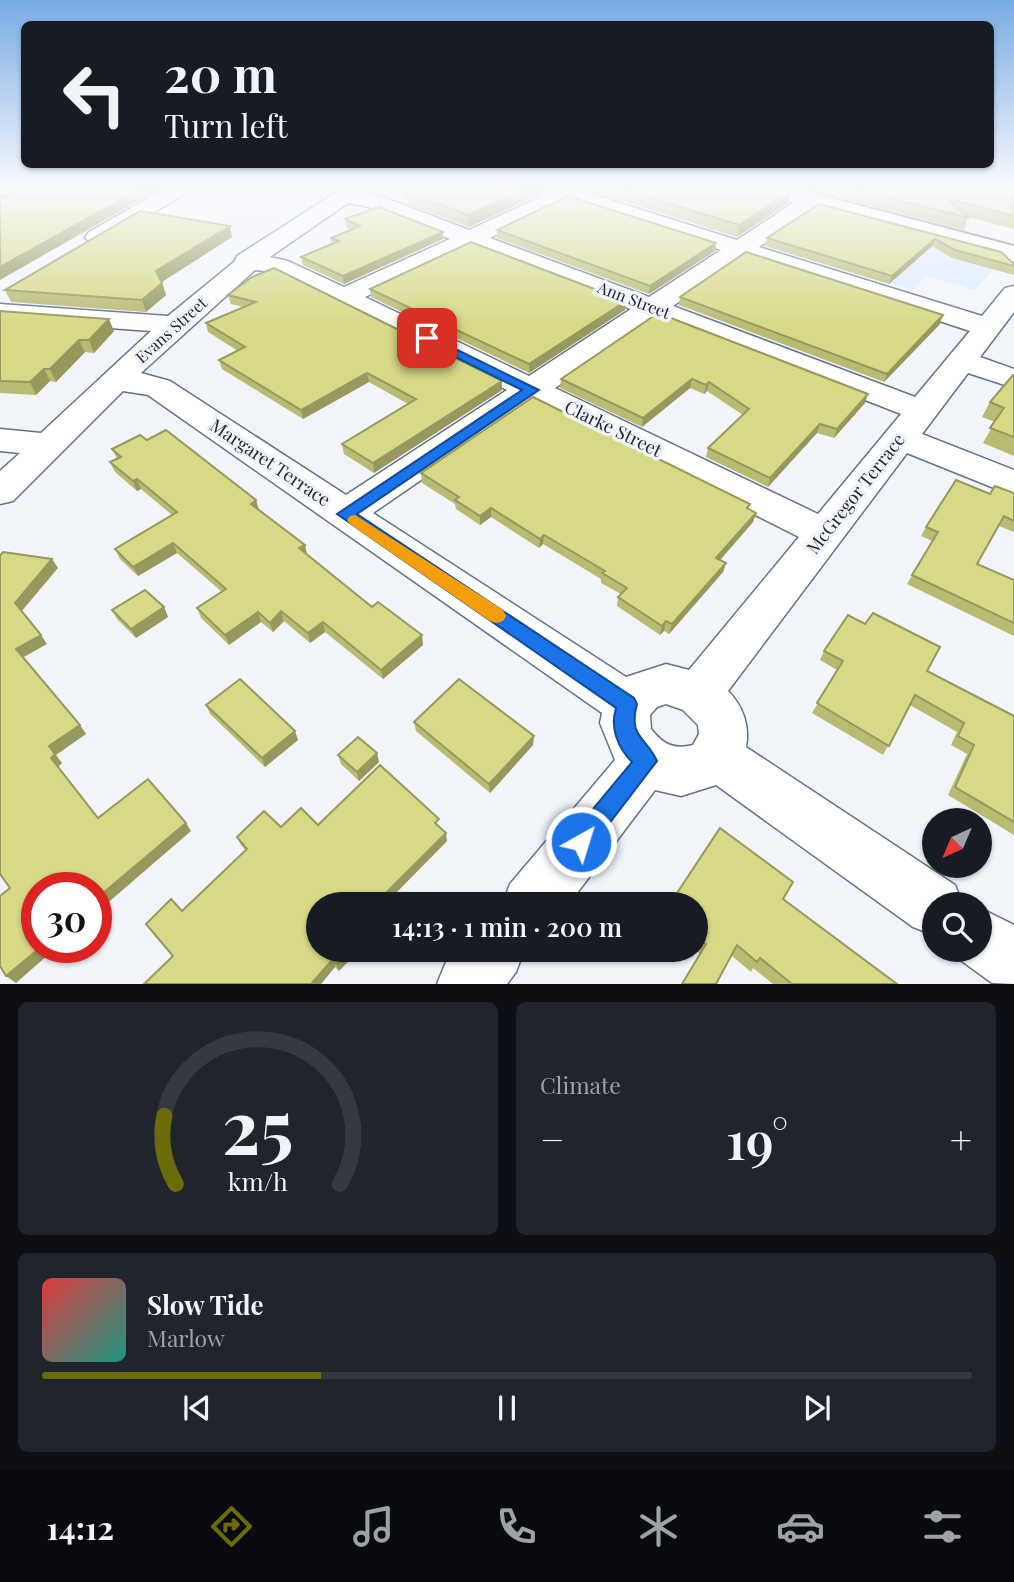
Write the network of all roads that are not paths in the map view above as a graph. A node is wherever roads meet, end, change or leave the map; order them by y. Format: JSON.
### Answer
{"nodes":[{"id":1,"x":102,"y":234,"type":"edge"},
{"id":2,"x":287,"y":234,"type":"edge"},
{"id":3,"x":459,"y":234,"type":"edge"},
{"id":4,"x":478,"y":234,"type":"edge"},
{"id":5,"x":696,"y":234,"type":"edge"},
{"id":6,"x":760,"y":234,"type":"edge"},
{"id":7,"x":947,"y":234,"type":"edge"},
{"id":8,"x":988,"y":234,"type":"edge"},
{"id":9,"x":470,"y":238,"type":"junction"},
{"id":10,"x":1014,"y":240,"type":"edge"},
{"id":11,"x":78,"y":248,"type":"edge"},
{"id":12,"x":740,"y":249,"type":"junction"},
{"id":13,"x":1014,"y":254,"type":"edge"},
{"id":14,"x":246,"y":261,"type":"junction"},
{"id":15,"x":344,"y":297,"type":"junction"},
{"id":16,"x":4,"y":298,"type":"edge"},
{"id":17,"x":654,"y":307,"type":"junction"},
{"id":18,"x":1004,"y":310,"type":"edge"},
{"id":19,"x":177,"y":325,"type":"junction"},
{"id":20,"x":961,"y":360,"type":"junction"},
{"id":21,"x":1014,"y":379,"type":"edge"},
{"id":22,"x":115,"y":381,"type":"junction"},
{"id":23,"x":532,"y":390,"type":"junction"},
{"id":24,"x":911,"y":424,"type":"junction"},
{"id":25,"x":0,"y":440,"type":"edge"},
{"id":26,"x":50,"y":444,"type":"junction"},
{"id":27,"x":1014,"y":484,"type":"edge"},
{"id":28,"x":0,"y":492,"type":"edge"},
{"id":29,"x":345,"y":514,"type":"junction"},
{"id":30,"x":825,"y":533,"type":"junction"},
{"id":31,"x":698,"y":694,"type":"junction"},
{"id":32,"x":627,"y":704,"type":"junction"},
{"id":33,"x":717,"y":756,"type":"junction"},
{"id":34,"x":646,"y":761,"type":"junction"},
{"id":35,"x":541,"y":892,"type":"edge"},
{"id":36,"x":922,"y":898,"type":"edge"},
{"id":37,"x":992,"y":946,"type":"edge"},
{"id":38,"x":1014,"y":961,"type":"edge"},
{"id":39,"x":485,"y":962,"type":"edge"},
{"id":40,"x":468,"y":984,"type":"edge"}],
"edges":[{"from":1,"to":11,"type":"street"},
{"from":2,"to":14,"type":"street","name":"Evans Street"},
{"from":3,"to":9,"type":"street","name":"Ann Street"},
{"from":4,"to":9,"type":"street"},
{"from":5,"to":12,"type":"street"},
{"from":6,"to":12,"type":"street"},
{"from":7,"to":13,"type":"highway"},
{"from":8,"to":10,"type":"highway"},
{"from":9,"to":15,"type":"street"},
{"from":9,"to":17,"type":"street","name":"Ann Street"},
{"from":12,"to":17,"type":"street"},
{"from":12,"to":18,"type":"street"},
{"from":14,"to":15,"type":"street","name":"Clarke Street"},
{"from":14,"to":19,"type":"street","name":"Evans Street"},
{"from":15,"to":23,"type":"street","name":"Clarke Street"},
{"from":16,"to":19,"type":"street"},
{"from":17,"to":23,"type":"street"},
{"from":17,"to":24,"type":"street","name":"Ann Street"},
{"from":18,"to":20,"type":"street","name":"McGregor Terrace"},
{"from":19,"to":22,"type":"street","name":"Evans Street"},
{"from":20,"to":21,"type":"street"},
{"from":20,"to":24,"type":"street","name":"McGregor Terrace"},
{"from":22,"to":26,"type":"street","name":"Evans Street"},
{"from":22,"to":29,"type":"street","name":"Margaret Terrace"},
{"from":23,"to":29,"type":"street"},
{"from":23,"to":30,"type":"street","name":"Clarke Street"},
{"from":24,"to":27,"type":"street","name":"Ann Street"},
{"from":24,"to":30,"type":"street","name":"McGregor Terrace"},
{"from":25,"to":26,"type":"street"},
{"from":26,"to":28,"type":"street","name":"Evans Street"},
{"from":29,"to":32,"type":"street","name":"Margaret Terrace"},
{"from":30,"to":31,"type":"street","name":"McGregor Terrace"},
{"from":31,"to":32,"type":"street"},
{"from":31,"to":33,"type":"street"},
{"from":32,"to":34,"type":"street"},
{"from":33,"to":34,"type":"street"},
{"from":33,"to":36,"type":"street"},
{"from":34,"to":35,"type":"street"},
{"from":37,"to":38,"type":"street"},
{"from":39,"to":40,"type":"street"}]}
